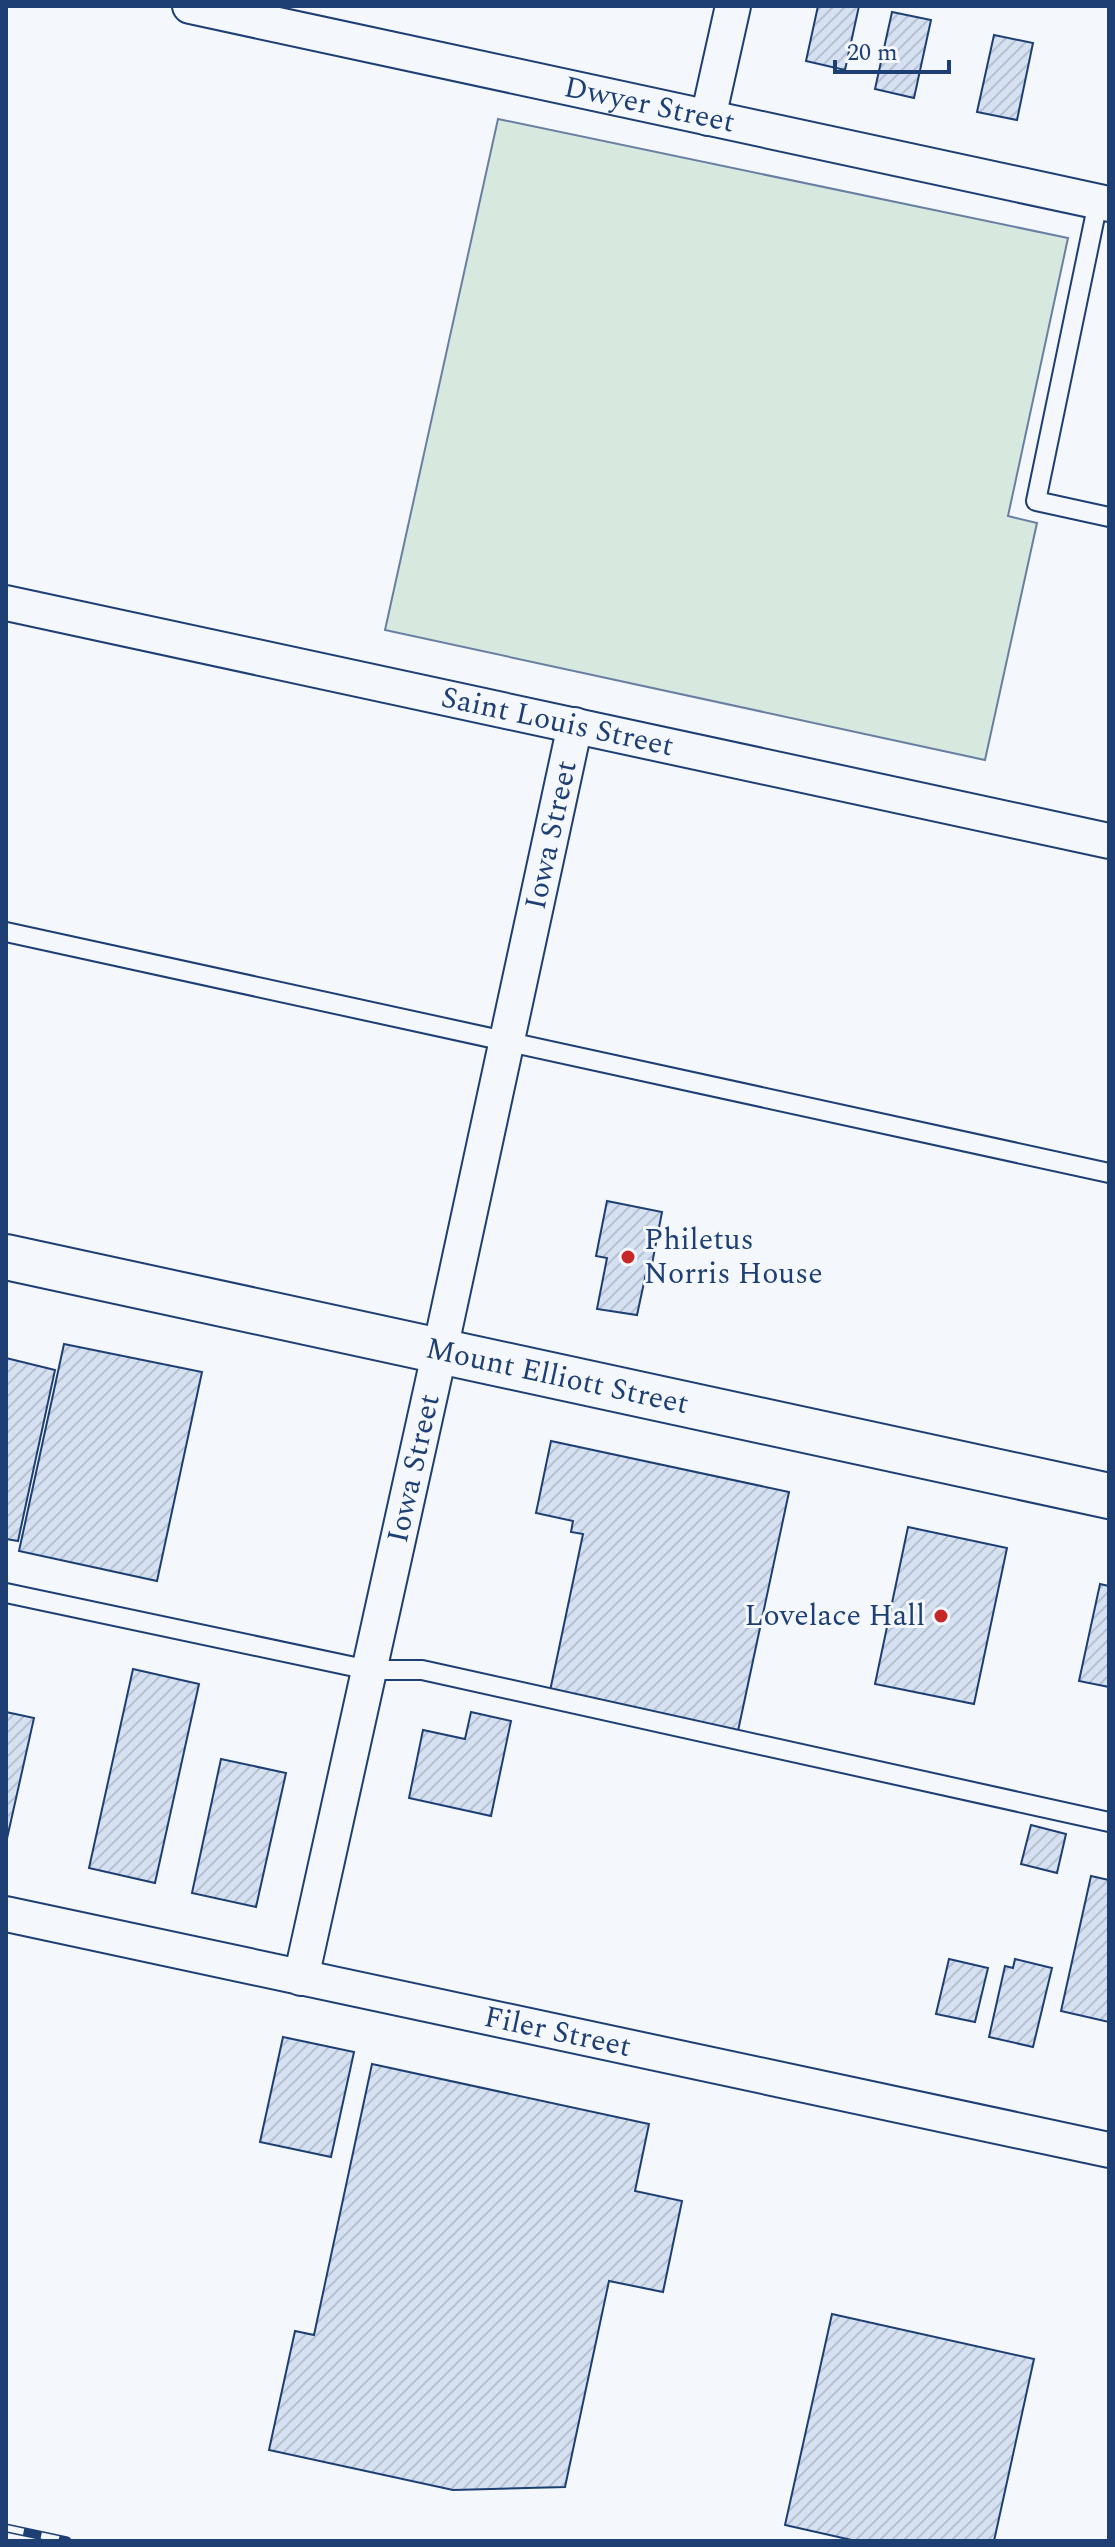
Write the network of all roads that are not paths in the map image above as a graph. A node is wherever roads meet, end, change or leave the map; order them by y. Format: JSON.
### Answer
{"nodes":[{"id":1,"x":190,"y":6,"type":"edge"},
{"id":2,"x":733,"y":6,"type":"edge"},
{"id":3,"x":708,"y":118,"type":"junction"},
{"id":4,"x":1104,"y":203,"type":"edge"},
{"id":5,"x":1109,"y":517,"type":"edge"},
{"id":6,"x":6,"y":603,"type":"edge"},
{"id":7,"x":575,"y":725,"type":"junction"},
{"id":8,"x":1109,"y":841,"type":"edge"},
{"id":9,"x":6,"y":932,"type":"edge"},
{"id":10,"x":507,"y":1042,"type":"junction"},
{"id":11,"x":1109,"y":1173,"type":"edge"},
{"id":12,"x":6,"y":1257,"type":"edge"},
{"id":13,"x":440,"y":1350,"type":"junction"},
{"id":14,"x":1109,"y":1496,"type":"edge"},
{"id":15,"x":6,"y":1593,"type":"edge"},
{"id":16,"x":369,"y":1670,"type":"junction"},
{"id":17,"x":1109,"y":1822,"type":"edge"},
{"id":18,"x":6,"y":1914,"type":"edge"},
{"id":19,"x":301,"y":1978,"type":"junction"},
{"id":20,"x":1109,"y":2150,"type":"edge"}],
"edges":[{"from":1,"to":3,"type":"street","name":"Dwyer Street"},
{"from":2,"to":3,"type":"street"},
{"from":3,"to":4,"type":"street","name":"Dwyer Street"},
{"from":4,"to":5,"type":"lane"},
{"from":6,"to":7,"type":"street","name":"Saint Louis Street"},
{"from":7,"to":8,"type":"street","name":"Saint Louis Street"},
{"from":7,"to":10,"type":"street","name":"Iowa Street"},
{"from":9,"to":10,"type":"lane"},
{"from":10,"to":11,"type":"lane"},
{"from":10,"to":13,"type":"street","name":"Iowa Street"},
{"from":12,"to":13,"type":"street","name":"Mount Elliott Street"},
{"from":13,"to":14,"type":"street","name":"Mount Elliott Street"},
{"from":13,"to":16,"type":"street","name":"Iowa Street"},
{"from":15,"to":16,"type":"lane"},
{"from":16,"to":17,"type":"lane"},
{"from":16,"to":19,"type":"street","name":"Iowa Street"},
{"from":18,"to":19,"type":"street","name":"Filer Street"},
{"from":19,"to":20,"type":"street","name":"Filer Street"}]}
